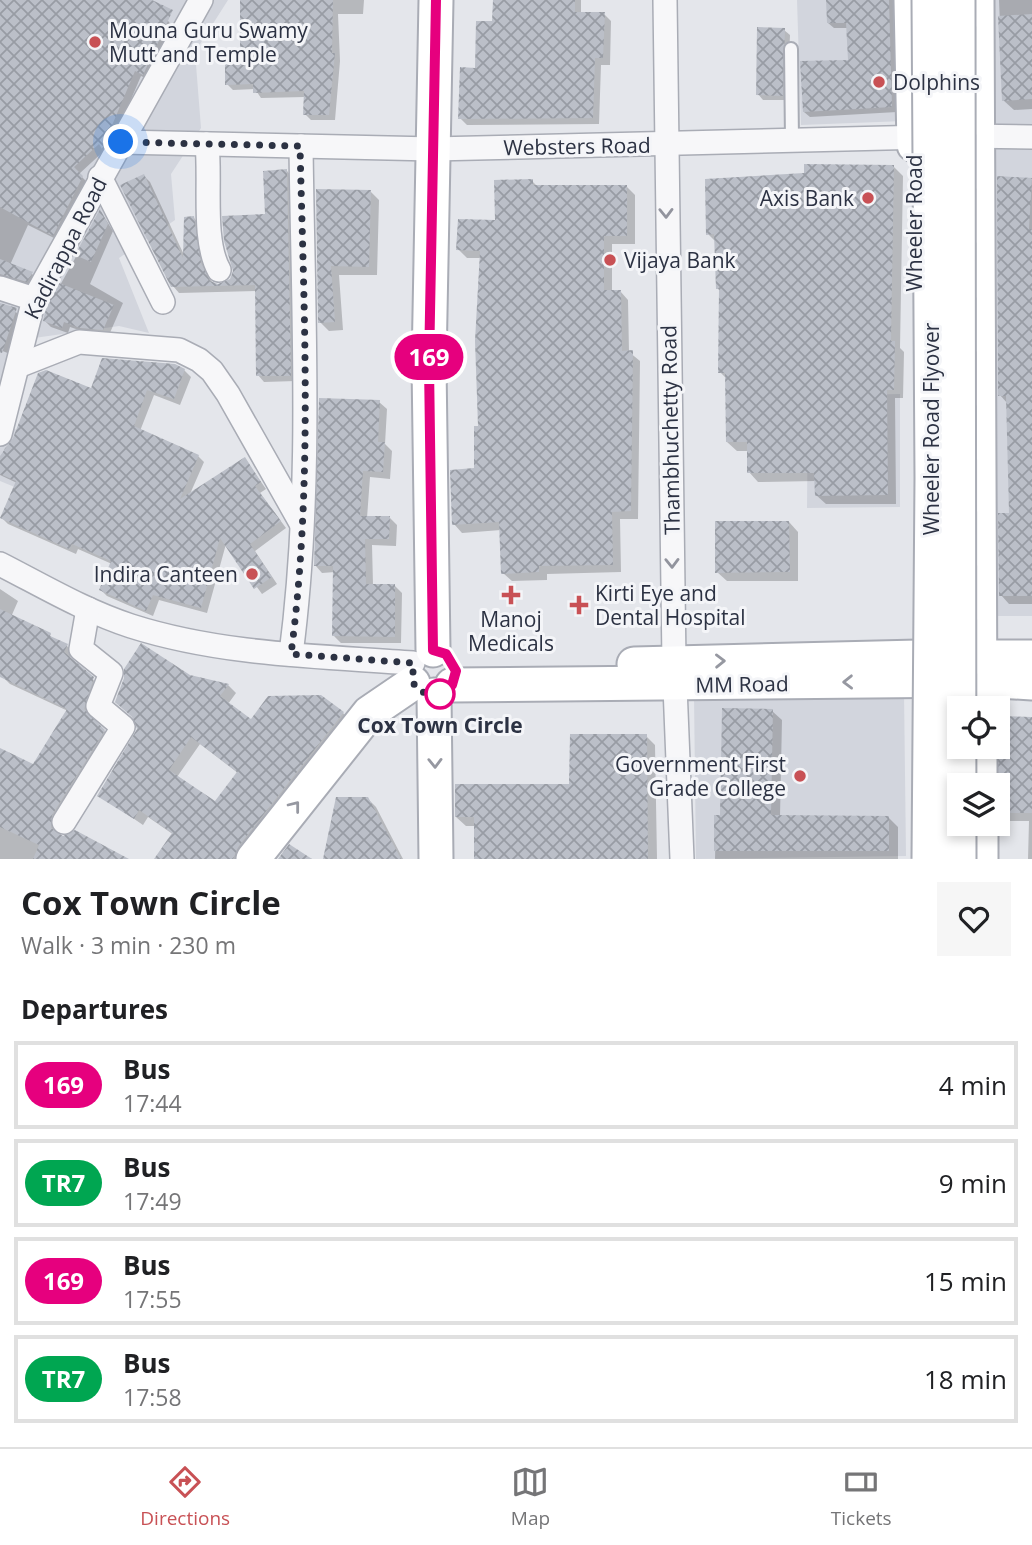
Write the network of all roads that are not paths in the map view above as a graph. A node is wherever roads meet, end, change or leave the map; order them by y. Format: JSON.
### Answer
{"nodes":[{"id":1,"x":201,"y":0,"type":"edge"},
{"id":2,"x":436,"y":0,"type":"edge"},
{"id":3,"x":665,"y":0,"type":"edge"},
{"id":4,"x":911,"y":0,"type":"edge"},
{"id":5,"x":929,"y":0,"type":"edge"},
{"id":6,"x":958,"y":0,"type":"edge"},
{"id":7,"x":977,"y":0,"type":"edge"},
{"id":8,"x":791,"y":49,"type":"dead end"},
{"id":9,"x":976,"y":136,"type":"junction"},
{"id":10,"x":914,"y":137,"type":"junction"},
{"id":11,"x":1032,"y":137,"type":"edge"},
{"id":12,"x":792,"y":141,"type":"junction"},
{"id":13,"x":121,"y":142,"type":"junction"},
{"id":14,"x":207,"y":144,"type":"junction"},
{"id":15,"x":665,"y":145,"type":"junction"},
{"id":16,"x":300,"y":146,"type":"junction"},
{"id":17,"x":433,"y":149,"type":"junction"},
{"id":18,"x":100,"y":177,"type":"junction"},
{"id":19,"x":219,"y":270,"type":"dead end"},
{"id":20,"x":0,"y":288,"type":"edge"},
{"id":21,"x":34,"y":299,"type":"junction"},
{"id":22,"x":163,"y":302,"type":"dead end"},
{"id":23,"x":18,"y":366,"type":"junction"},
{"id":24,"x":0,"y":434,"type":"edge"},
{"id":25,"x":301,"y":523,"type":"junction"},
{"id":26,"x":0,"y":564,"type":"edge"},
{"id":27,"x":88,"y":609,"type":"junction"},
{"id":28,"x":291,"y":654,"type":"junction"},
{"id":29,"x":1032,"y":657,"type":"edge"},
{"id":30,"x":917,"y":669,"type":"junction"},
{"id":31,"x":674,"y":674,"type":"junction"},
{"id":32,"x":434,"y":675,"type":"junction"},
{"id":33,"x":979,"y":682,"type":"edge"},
{"id":34,"x":1032,"y":683,"type":"edge"},
{"id":35,"x":64,"y":822,"type":"dead end"},
{"id":36,"x":981,"y":836,"type":"edge"},
{"id":37,"x":253,"y":859,"type":"edge"},
{"id":38,"x":436,"y":859,"type":"edge"},
{"id":39,"x":682,"y":859,"type":"edge"},
{"id":40,"x":912,"y":859,"type":"edge"},
{"id":41,"x":929,"y":859,"type":"edge"},
{"id":42,"x":959,"y":859,"type":"edge"},
{"id":43,"x":981,"y":859,"type":"edge"}],
"edges":[{"from":1,"to":13,"type":"street","name":"Kadirappa Road"},
{"from":2,"to":17,"type":"street"},
{"from":3,"to":15,"type":"street","name":"Thambhuchetty Road"},
{"from":4,"to":10,"type":"street","name":"Wheeler Road"},
{"from":5,"to":41,"type":"street","name":"Wheeler Road Flyover","bridge":true},
{"from":6,"to":42,"type":"street","name":"Wheeler Road Flyover","bridge":true},
{"from":7,"to":9,"type":"street"},
{"from":8,"to":12,"type":"lane"},
{"from":9,"to":10,"type":"street","name":"Websters Road"},
{"from":9,"to":11,"type":"street","name":"Websters Road"},
{"from":9,"to":33,"type":"street"},
{"from":10,"to":12,"type":"street","name":"Websters Road"},
{"from":10,"to":30,"type":"street","name":"Wheeler Road"},
{"from":12,"to":15,"type":"street","name":"Websters Road"},
{"from":13,"to":14,"type":"street","name":"Websters Road"},
{"from":13,"to":18,"type":"street","name":"Kadirappa Road"},
{"from":14,"to":16,"type":"street","name":"Websters Road"},
{"from":14,"to":19,"type":"street"},
{"from":15,"to":17,"type":"street","name":"Websters Road"},
{"from":15,"to":31,"type":"street","name":"Thambhuchetty Road","one_way":true},
{"from":16,"to":17,"type":"street","name":"Websters Road"},
{"from":16,"to":25,"type":"street"},
{"from":17,"to":32,"type":"street"},
{"from":18,"to":21,"type":"street","name":"Kadirappa Road"},
{"from":18,"to":22,"type":"street"},
{"from":20,"to":21,"type":"street"},
{"from":21,"to":23,"type":"street","name":"Kadirappa Road"},
{"from":23,"to":24,"type":"street","name":"Kadirappa Road"},
{"from":23,"to":25,"type":"street"},
{"from":25,"to":28,"type":"street"},
{"from":26,"to":27,"type":"street"},
{"from":27,"to":28,"type":"street"},
{"from":27,"to":35,"type":"street"},
{"from":28,"to":32,"type":"street"},
{"from":29,"to":33,"type":"street","name":"MM Road"},
{"from":30,"to":31,"type":"street","name":"MM Road"},
{"from":30,"to":33,"type":"street","name":"MM Road"},
{"from":30,"to":40,"type":"street","name":"Wheeler Road"},
{"from":31,"to":32,"type":"street","name":"MM Road"},
{"from":31,"to":39,"type":"street","name":"Thambhuchetty Road"},
{"from":37,"to":32,"type":"street","one_way":true},
{"from":32,"to":38,"type":"street","one_way":true},
{"from":33,"to":34,"type":"street","name":"MM Road"},
{"from":36,"to":43,"type":"street"}]}
